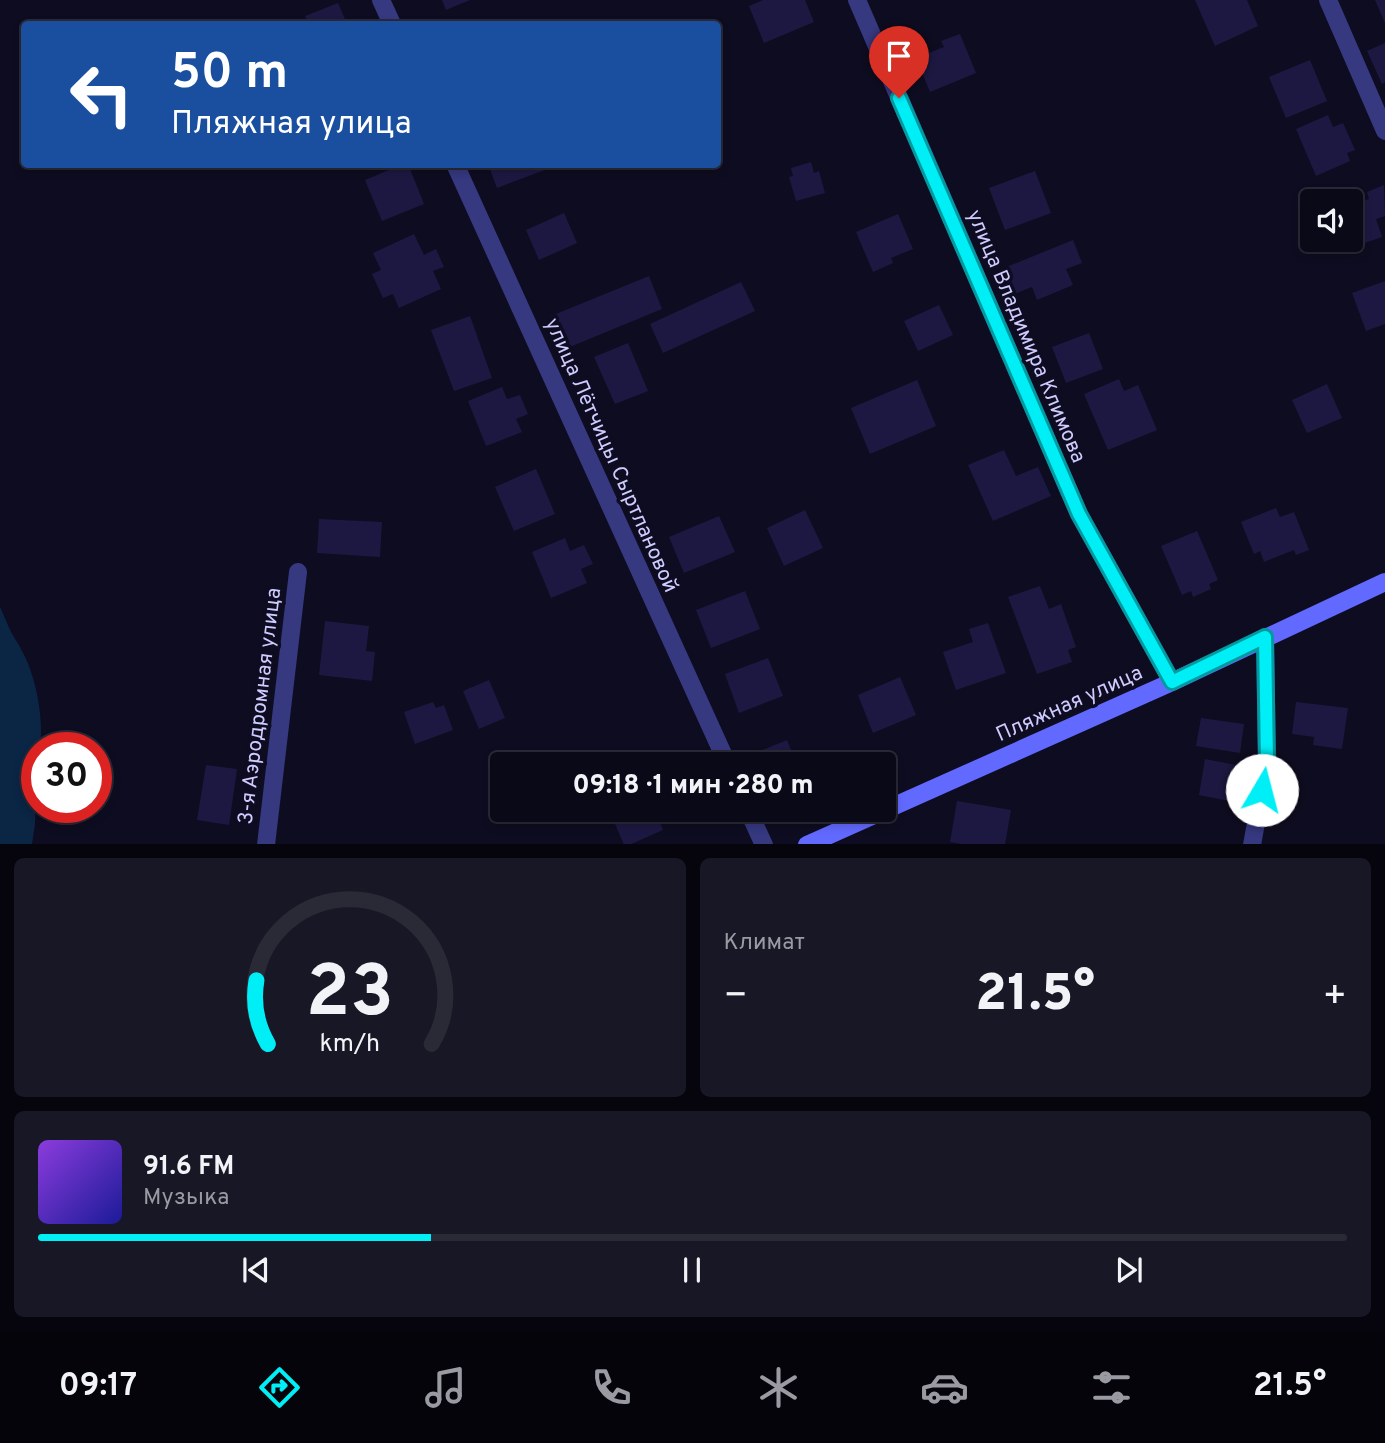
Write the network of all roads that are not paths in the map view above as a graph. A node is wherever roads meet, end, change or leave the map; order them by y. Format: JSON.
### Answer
{"nodes":[{"id":1,"x":381,"y":0,"type":"edge"},
{"id":2,"x":857,"y":0,"type":"edge"},
{"id":3,"x":1328,"y":0,"type":"edge"},
{"id":4,"x":391,"y":21,"type":"edge"},
{"id":5,"x":1385,"y":131,"type":"edge"},
{"id":6,"x":457,"y":168,"type":"edge"},
{"id":7,"x":298,"y":572,"type":"dead end"},
{"id":8,"x":1385,"y":582,"type":"edge"},
{"id":9,"x":1265,"y":637,"type":"junction"},
{"id":10,"x":1172,"y":682,"type":"junction"},
{"id":11,"x":722,"y":752,"type":"edge"},
{"id":12,"x":753,"y":822,"type":"edge"},
{"id":13,"x":266,"y":844,"type":"edge"},
{"id":14,"x":764,"y":844,"type":"edge"},
{"id":15,"x":809,"y":844,"type":"edge"},
{"id":16,"x":1252,"y":844,"type":"edge"}],
"edges":[{"from":1,"to":4,"type":"street"},
{"from":2,"to":10,"type":"street","name":"улица Владимира Климова"},
{"from":3,"to":5,"type":"street"},
{"from":6,"to":11,"type":"street","name":"улица Лётчицы Сыртлановой"},
{"from":7,"to":13,"type":"street","name":"3-я Аэродромная улица"},
{"from":8,"to":9,"type":"street","name":"Пляжная улица"},
{"from":9,"to":10,"type":"street","name":"Пляжная улица"},
{"from":9,"to":16,"type":"street"},
{"from":10,"to":15,"type":"street","name":"Пляжная улица"},
{"from":12,"to":14,"type":"street"}]}
